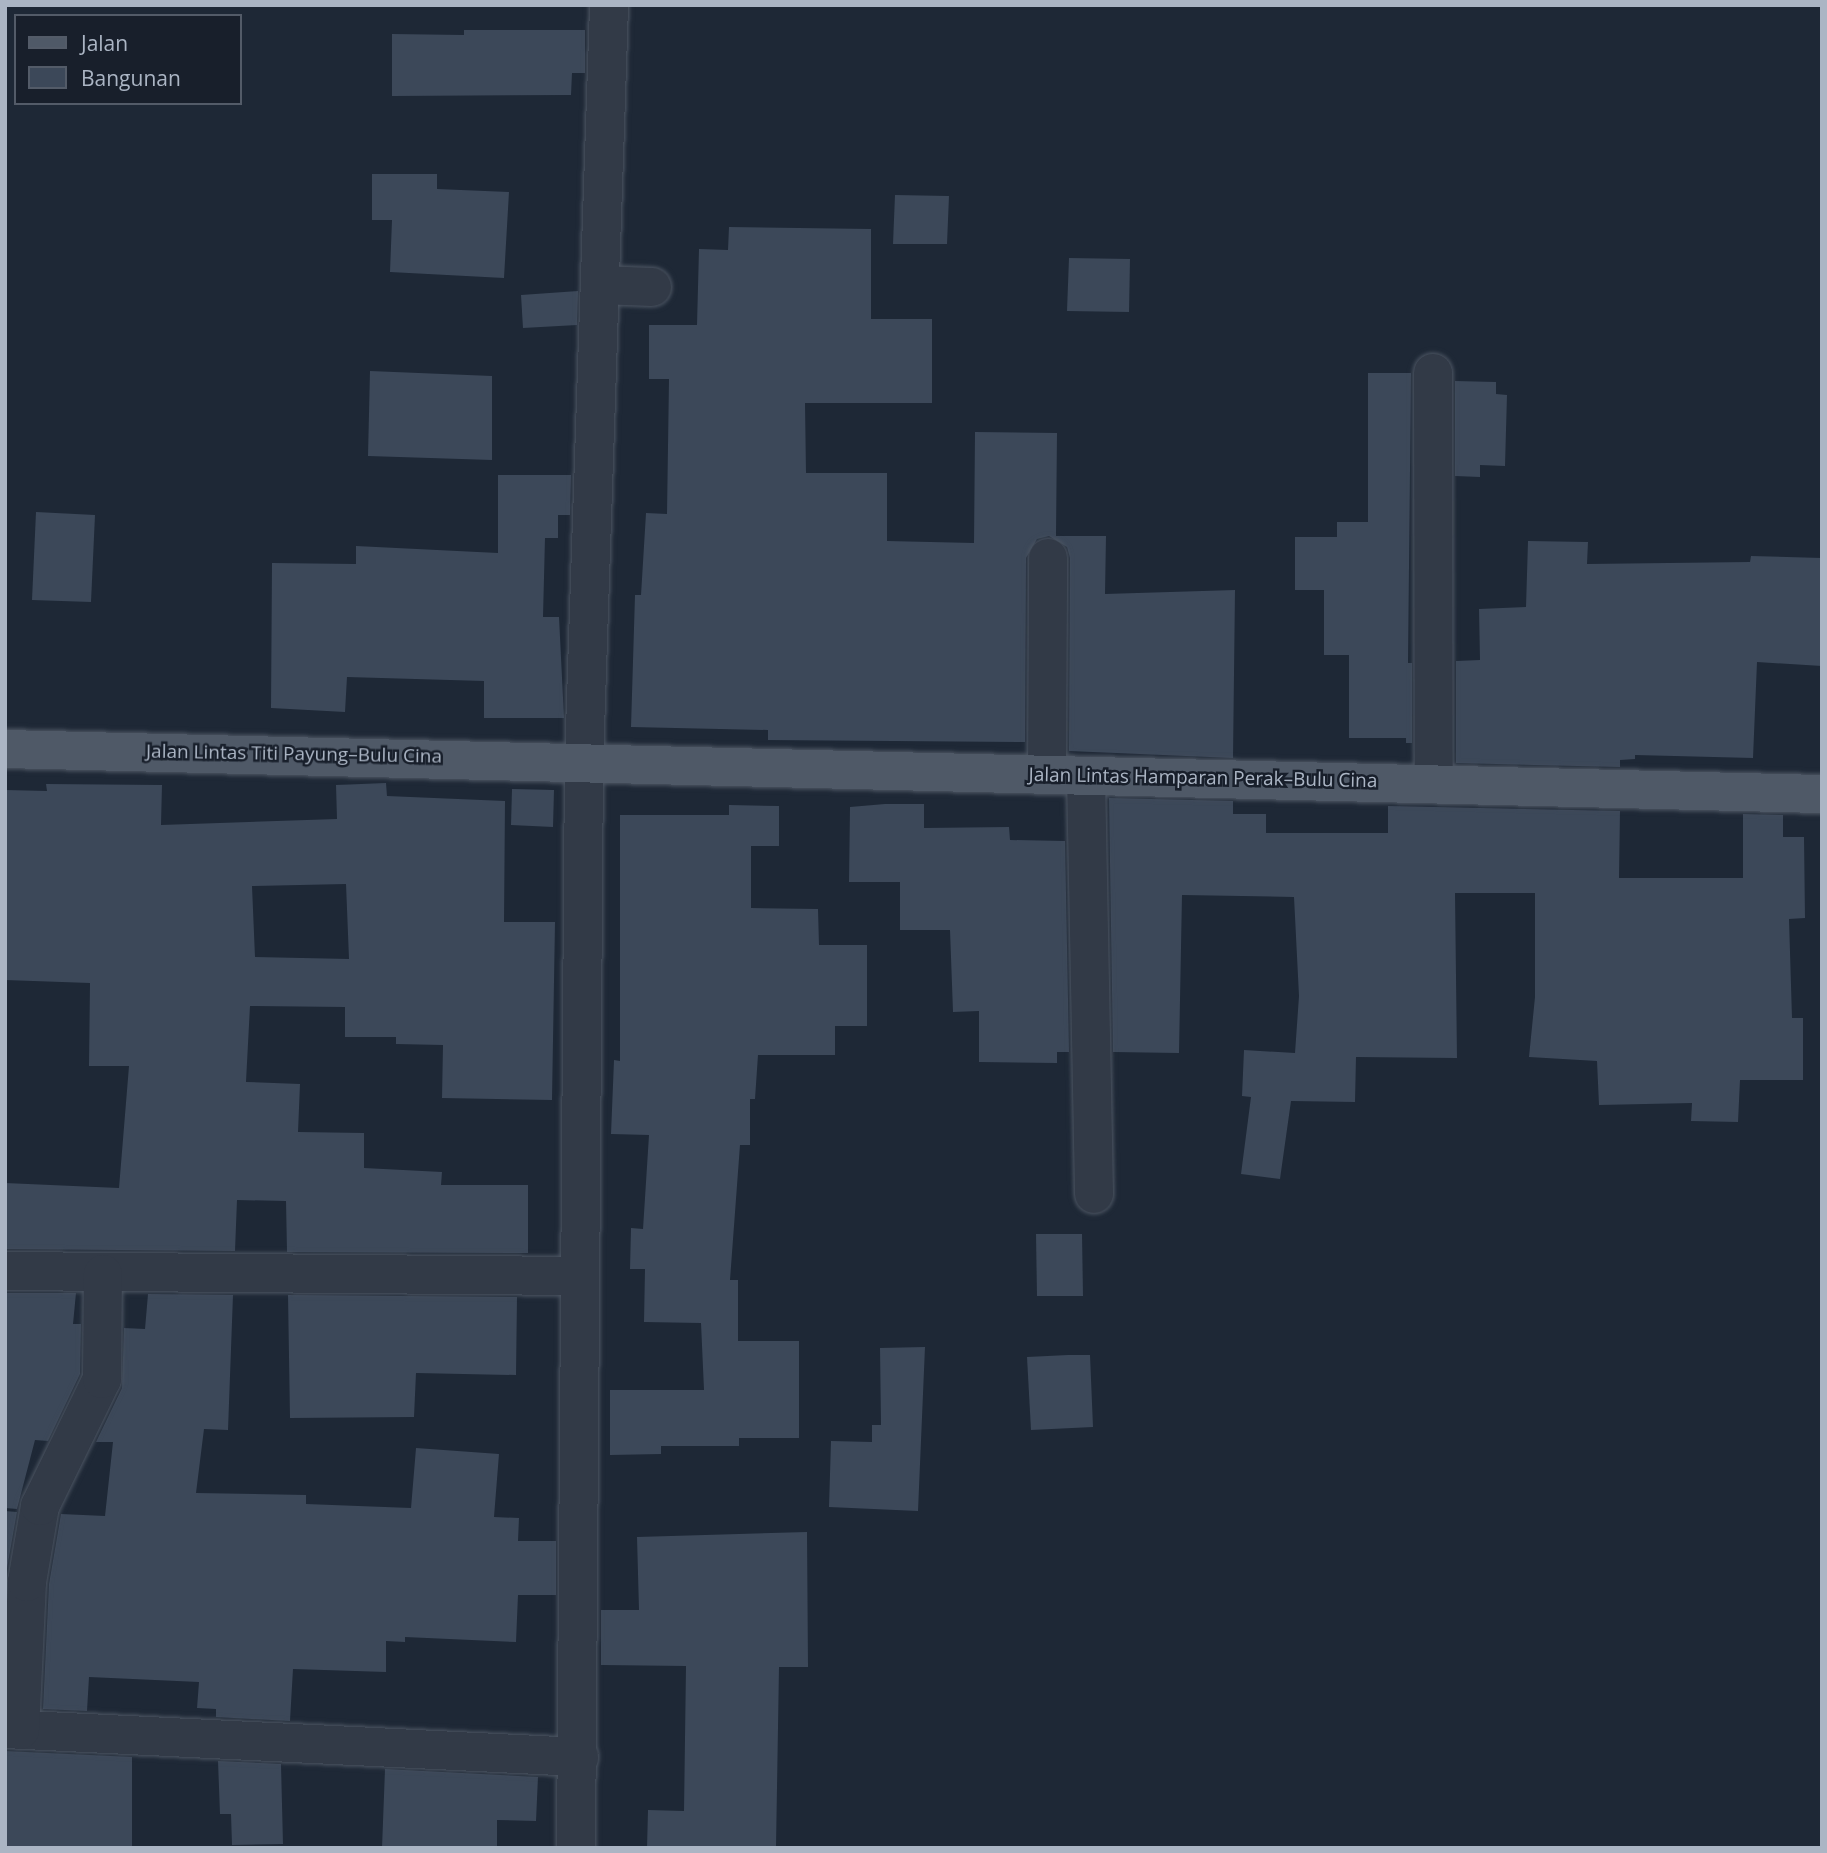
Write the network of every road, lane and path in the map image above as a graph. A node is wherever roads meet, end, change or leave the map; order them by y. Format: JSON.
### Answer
{"nodes":[{"id":1,"x":609,"y":5,"type":"edge"},
{"id":2,"x":600,"y":285,"type":"junction"},
{"id":3,"x":652,"y":286,"type":"dead end"},
{"id":4,"x":1433,"y":373,"type":"dead end"},
{"id":5,"x":1048,"y":558,"type":"dead end"},
{"id":6,"x":5,"y":748,"type":"edge"},
{"id":7,"x":583,"y":760,"type":"junction"},
{"id":8,"x":1047,"y":774,"type":"junction"},
{"id":9,"x":1086,"y":776,"type":"junction"},
{"id":10,"x":1434,"y":783,"type":"junction"},
{"id":11,"x":1822,"y":794,"type":"edge"},
{"id":12,"x":1094,"y":1194,"type":"dead end"},
{"id":13,"x":5,"y":1271,"type":"edge"},
{"id":14,"x":103,"y":1274,"type":"junction"},
{"id":15,"x":579,"y":1276,"type":"junction"},
{"id":16,"x":13,"y":1730,"type":"edge"},
{"id":17,"x":579,"y":1757,"type":"junction"},
{"id":18,"x":576,"y":1848,"type":"edge"}],
"edges":[{"from":1,"to":2,"type":"street"},
{"from":2,"to":3,"type":"street"},
{"from":2,"to":7,"type":"street"},
{"from":4,"to":10,"type":"street"},
{"from":5,"to":8,"type":"street"},
{"from":6,"to":7,"type":"main road","name":"Jalan Lintas Titi Payung–Bulu Cina"},
{"from":7,"to":8,"type":"main road","name":"Jalan Lintas Hamparan Perak–Bulu Cina"},
{"from":7,"to":15,"type":"street"},
{"from":8,"to":9,"type":"main road","name":"Jalan Lintas Hamparan Perak–Bulu Cina"},
{"from":9,"to":10,"type":"main road","name":"Jalan Lintas Hamparan Perak–Bulu Cina"},
{"from":9,"to":12,"type":"street"},
{"from":10,"to":11,"type":"main road","name":"Jalan Lintas Hamparan Perak–Bulu Cina"},
{"from":13,"to":14,"type":"street"},
{"from":14,"to":15,"type":"street"},
{"from":14,"to":16,"type":"street"},
{"from":15,"to":17,"type":"street"},
{"from":16,"to":17,"type":"street"},
{"from":17,"to":18,"type":"street"}]}
